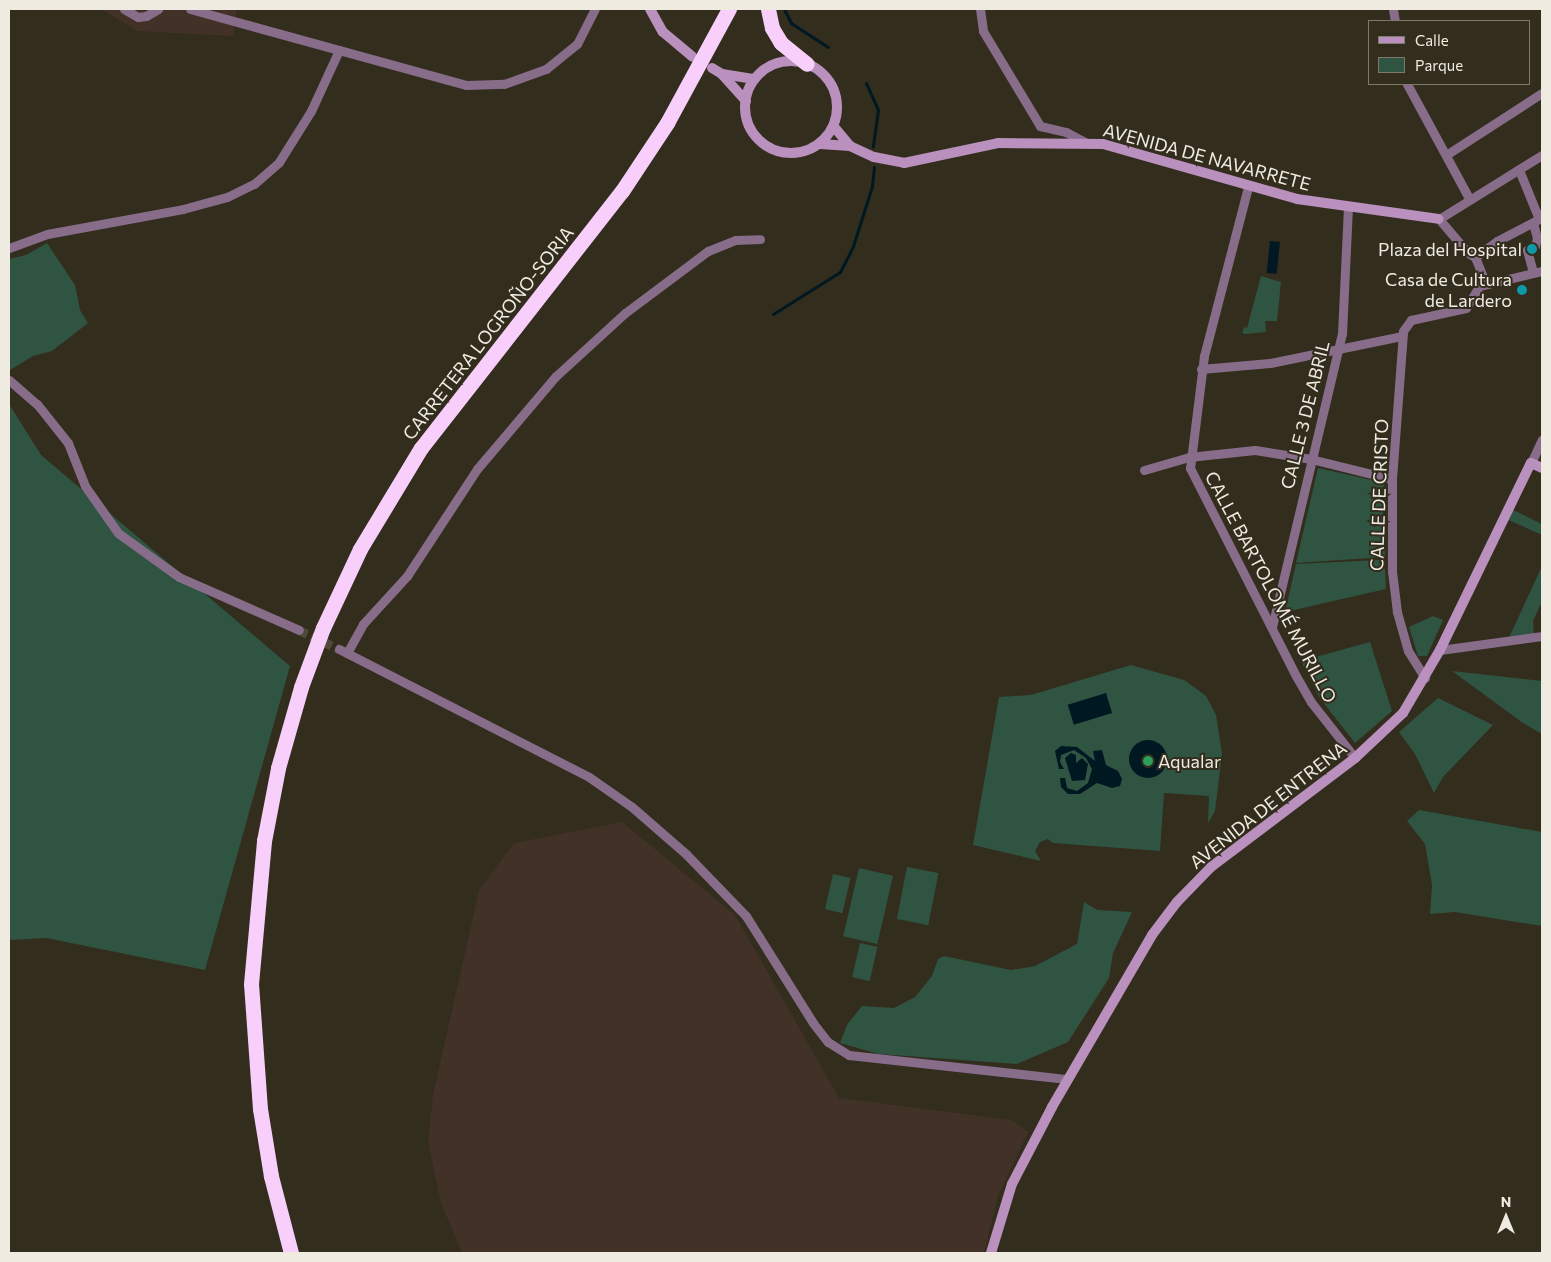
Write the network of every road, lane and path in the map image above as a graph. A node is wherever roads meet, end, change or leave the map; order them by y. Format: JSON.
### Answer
{"nodes":[{"id":1,"x":124,"y":9,"type":"edge"},
{"id":2,"x":158,"y":9,"type":"edge"},
{"id":3,"x":190,"y":9,"type":"edge"},
{"id":4,"x":595,"y":9,"type":"edge"},
{"id":5,"x":650,"y":9,"type":"edge"},
{"id":6,"x":728,"y":9,"type":"edge"},
{"id":7,"x":768,"y":9,"type":"edge"},
{"id":8,"x":980,"y":9,"type":"edge"},
{"id":9,"x":339,"y":50,"type":"junction"},
{"id":10,"x":692,"y":56,"type":"dead end"},
{"id":11,"x":807,"y":64,"type":"junction"},
{"id":12,"x":712,"y":68,"type":"dead end"},
{"id":13,"x":722,"y":74,"type":"junction"},
{"id":14,"x":755,"y":79,"type":"junction"},
{"id":15,"x":1408,"y":85,"type":"edge"},
{"id":16,"x":1542,"y":93,"type":"edge"},
{"id":17,"x":746,"y":101,"type":"junction"},
{"id":18,"x":833,"y":126,"type":"junction"},
{"id":19,"x":1087,"y":143,"type":"junction"},
{"id":20,"x":820,"y":144,"type":"junction"},
{"id":21,"x":850,"y":146,"type":"junction"},
{"id":22,"x":1446,"y":154,"type":"junction"},
{"id":23,"x":1542,"y":155,"type":"edge"},
{"id":24,"x":1519,"y":170,"type":"junction"},
{"id":25,"x":1248,"y":187,"type":"junction"},
{"id":26,"x":1469,"y":198,"type":"junction"},
{"id":27,"x":1348,"y":208,"type":"junction"},
{"id":28,"x":1439,"y":219,"type":"junction"},
{"id":29,"x":1532,"y":223,"type":"junction"},
{"id":30,"x":1540,"y":237,"type":"edge"},
{"id":31,"x":760,"y":239,"type":"dead end"},
{"id":32,"x":9,"y":248,"type":"edge"},
{"id":33,"x":1475,"y":258,"type":"junction"},
{"id":34,"x":1542,"y":271,"type":"edge"},
{"id":35,"x":1532,"y":272,"type":"junction"},
{"id":36,"x":1490,"y":283,"type":"junction"},
{"id":37,"x":1401,"y":336,"type":"junction"},
{"id":38,"x":1338,"y":350,"type":"junction"},
{"id":39,"x":1201,"y":369,"type":"junction"},
{"id":40,"x":9,"y":380,"type":"edge"},
{"id":41,"x":1542,"y":439,"type":"edge"},
{"id":42,"x":1190,"y":457,"type":"junction"},
{"id":43,"x":1311,"y":459,"type":"junction"},
{"id":44,"x":1531,"y":463,"type":"junction"},
{"id":45,"x":1542,"y":468,"type":"edge"},
{"id":46,"x":1144,"y":470,"type":"dead end"},
{"id":47,"x":1392,"y":479,"type":"junction"},
{"id":48,"x":1272,"y":627,"type":"junction"},
{"id":49,"x":299,"y":630,"type":"tunnel mouth"},
{"id":50,"x":1542,"y":636,"type":"edge"},
{"id":51,"x":1440,"y":650,"type":"junction"},
{"id":52,"x":1425,"y":678,"type":"junction"},
{"id":53,"x":1355,"y":758,"type":"junction"},
{"id":54,"x":1068,"y":1079,"type":"junction"},
{"id":55,"x":291,"y":1253,"type":"edge"},
{"id":56,"x":991,"y":1253,"type":"edge"}],
"edges":[{"from":1,"to":2,"type":"street"},
{"from":3,"to":9,"type":"street"},
{"from":4,"to":9,"type":"street"},
{"from":5,"to":10,"type":"street"},
{"from":6,"to":55,"type":"highway","name":"CARRETERA LOGROÑO-SORIA"},
{"from":7,"to":11,"type":"highway"},
{"from":8,"to":19,"type":"street"},
{"from":9,"to":32,"type":"street"},
{"from":11,"to":14,"type":"street"},
{"from":11,"to":18,"type":"street"},
{"from":12,"to":13,"type":"street"},
{"from":13,"to":14,"type":"street"},
{"from":13,"to":17,"type":"street"},
{"from":14,"to":17,"type":"street"},
{"from":15,"to":22,"type":"street"},
{"from":16,"to":22,"type":"street"},
{"from":17,"to":20,"type":"street"},
{"from":18,"to":20,"type":"street"},
{"from":18,"to":21,"type":"street"},
{"from":19,"to":21,"type":"street","name":"AVENIDA DE NAVARRETE"},
{"from":19,"to":25,"type":"street","name":"AVENIDA DE NAVARRETE"},
{"from":20,"to":21,"type":"street"},
{"from":22,"to":26,"type":"street"},
{"from":23,"to":24,"type":"street"},
{"from":24,"to":26,"type":"street"},
{"from":24,"to":29,"type":"street"},
{"from":25,"to":27,"type":"street","name":"AVENIDA DE NAVARRETE"},
{"from":25,"to":39,"type":"street","name":"CALLE BARTOLOMÉ MURILLO"},
{"from":26,"to":28,"type":"street"},
{"from":27,"to":28,"type":"street","name":"AVENIDA DE NAVARRETE"},
{"from":27,"to":38,"type":"street","name":"CALLE 3 DE ABRIL"},
{"from":28,"to":33,"type":"street"},
{"from":29,"to":30,"type":"street"},
{"from":29,"to":33,"type":"street"},
{"from":30,"to":35,"type":"street"},
{"from":31,"to":54,"type":"street"},
{"from":33,"to":36,"type":"street"},
{"from":34,"to":35,"type":"street"},
{"from":35,"to":36,"type":"street"},
{"from":36,"to":37,"type":"street"},
{"from":37,"to":38,"type":"street"},
{"from":37,"to":47,"type":"street","name":"CALLE DE CRISTO"},
{"from":38,"to":39,"type":"street"},
{"from":38,"to":43,"type":"street","name":"CALLE 3 DE ABRIL"},
{"from":39,"to":42,"type":"street","name":"CALLE BARTOLOMÉ MURILLO"},
{"from":40,"to":49,"type":"street"},
{"from":41,"to":44,"type":"street","name":"AVENIDA DE ENTRENA"},
{"from":42,"to":43,"type":"street"},
{"from":42,"to":46,"type":"street"},
{"from":42,"to":48,"type":"street","name":"CALLE BARTOLOMÉ MURILLO"},
{"from":43,"to":47,"type":"street"},
{"from":43,"to":48,"type":"street","name":"CALLE 3 DE ABRIL"},
{"from":44,"to":45,"type":"street"},
{"from":44,"to":51,"type":"street","name":"AVENIDA DE ENTRENA"},
{"from":47,"to":52,"type":"street","name":"CALLE DE CRISTO"},
{"from":48,"to":53,"type":"street","name":"CALLE BARTOLOMÉ MURILLO"},
{"from":50,"to":51,"type":"street"},
{"from":51,"to":52,"type":"street","name":"AVENIDA DE ENTRENA"},
{"from":52,"to":53,"type":"street","name":"AVENIDA DE ENTRENA"},
{"from":53,"to":54,"type":"street","name":"AVENIDA DE ENTRENA"},
{"from":54,"to":56,"type":"street","name":"AVENIDA DE ENTRENA"}]}
